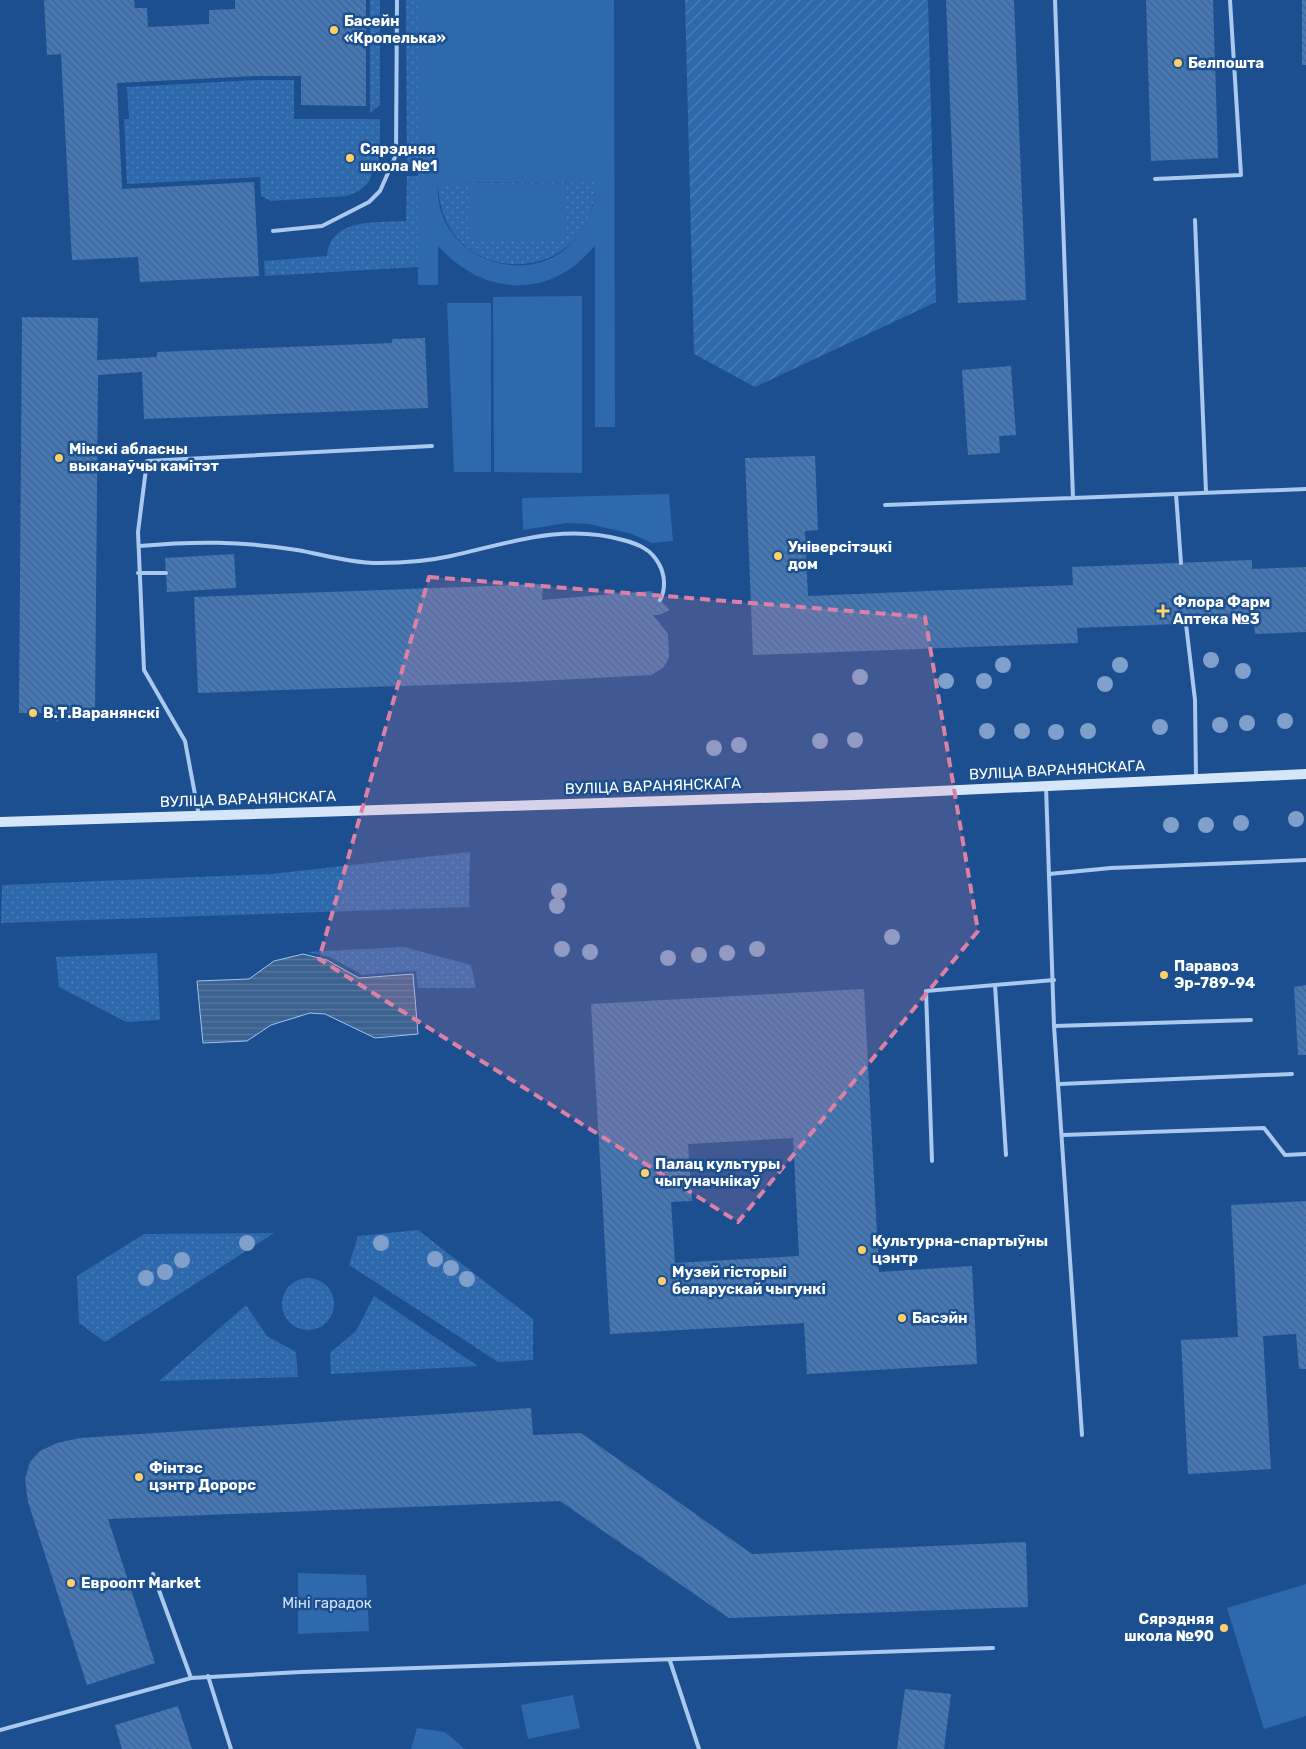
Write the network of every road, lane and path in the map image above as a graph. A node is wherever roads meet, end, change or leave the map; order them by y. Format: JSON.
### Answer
{"nodes":[{"id":1,"x":397,"y":0,"type":"edge"},
{"id":2,"x":1055,"y":0,"type":"edge"},
{"id":3,"x":1230,"y":0,"type":"edge"},
{"id":4,"x":1155,"y":179,"type":"dead end"},
{"id":5,"x":1195,"y":220,"type":"dead end"},
{"id":6,"x":272,"y":231,"type":"dead end"},
{"id":7,"x":432,"y":446,"type":"dead end"},
{"id":8,"x":1306,"y":489,"type":"edge"},
{"id":9,"x":1206,"y":492,"type":"junction"},
{"id":10,"x":1176,"y":494,"type":"junction"},
{"id":11,"x":1073,"y":498,"type":"junction"},
{"id":12,"x":885,"y":505,"type":"dead end"},
{"id":13,"x":139,"y":546,"type":"junction"},
{"id":14,"x":1182,"y":563,"type":"dead end"},
{"id":15,"x":166,"y":572,"type":"dead end"},
{"id":16,"x":138,"y":573,"type":"junction"},
{"id":17,"x":660,"y":600,"type":"dead end"},
{"id":18,"x":1186,"y":624,"type":"dead end"},
{"id":19,"x":1306,"y":774,"type":"edge"},
{"id":20,"x":1196,"y":778,"type":"junction"},
{"id":21,"x":1046,"y":784,"type":"junction"},
{"id":22,"x":199,"y":816,"type":"junction"},
{"id":23,"x":0,"y":822,"type":"edge"},
{"id":24,"x":1306,"y":860,"type":"edge"},
{"id":25,"x":1049,"y":874,"type":"junction"},
{"id":26,"x":1054,"y":980,"type":"junction"},
{"id":27,"x":995,"y":985,"type":"junction"},
{"id":28,"x":1251,"y":1020,"type":"dead end"},
{"id":29,"x":1054,"y":1026,"type":"junction"},
{"id":30,"x":1292,"y":1074,"type":"dead end"},
{"id":31,"x":1060,"y":1084,"type":"junction"},
{"id":32,"x":1064,"y":1135,"type":"junction"},
{"id":33,"x":1306,"y":1154,"type":"edge"},
{"id":34,"x":1006,"y":1155,"type":"dead end"},
{"id":35,"x":932,"y":1162,"type":"dead end"},
{"id":36,"x":1082,"y":1435,"type":"dead end"},
{"id":37,"x":153,"y":1574,"type":"dead end"},
{"id":38,"x":993,"y":1648,"type":"dead end"},
{"id":39,"x":670,"y":1661,"type":"junction"},
{"id":40,"x":208,"y":1676,"type":"junction"},
{"id":41,"x":191,"y":1678,"type":"junction"},
{"id":42,"x":0,"y":1730,"type":"edge"},
{"id":43,"x":231,"y":1749,"type":"edge"},
{"id":44,"x":699,"y":1749,"type":"edge"}],
"edges":[{"from":1,"to":6,"type":"lane"},
{"from":2,"to":11,"type":"lane"},
{"from":3,"to":4,"type":"lane"},
{"from":5,"to":9,"type":"lane"},
{"from":7,"to":13,"type":"lane"},
{"from":8,"to":9,"type":"lane"},
{"from":9,"to":10,"type":"lane"},
{"from":10,"to":11,"type":"lane"},
{"from":10,"to":14,"type":"lane"},
{"from":11,"to":12,"type":"lane"},
{"from":13,"to":16,"type":"lane"},
{"from":13,"to":17,"type":"lane"},
{"from":15,"to":16,"type":"lane"},
{"from":16,"to":22,"type":"lane"},
{"from":18,"to":20,"type":"lane"},
{"from":19,"to":20,"type":"main road","name":"ВУЛІЦА ВАРАНЯНСКАГА"},
{"from":20,"to":21,"type":"main road","name":"ВУЛІЦА ВАРАНЯНСКАГА"},
{"from":21,"to":22,"type":"main road","name":"ВУЛІЦА ВАРАНЯНСКАГА"},
{"from":21,"to":25,"type":"lane"},
{"from":22,"to":23,"type":"main road","name":"ВУЛІЦА ВАРАНЯНСКАГА"},
{"from":24,"to":25,"type":"lane"},
{"from":25,"to":26,"type":"lane"},
{"from":26,"to":27,"type":"lane"},
{"from":26,"to":29,"type":"lane"},
{"from":27,"to":34,"type":"lane"},
{"from":27,"to":35,"type":"lane"},
{"from":28,"to":29,"type":"lane"},
{"from":29,"to":31,"type":"lane"},
{"from":30,"to":31,"type":"lane"},
{"from":31,"to":32,"type":"lane"},
{"from":32,"to":33,"type":"lane"},
{"from":32,"to":36,"type":"lane"},
{"from":37,"to":41,"type":"lane"},
{"from":38,"to":39,"type":"lane"},
{"from":39,"to":40,"type":"lane"},
{"from":39,"to":44,"type":"lane"},
{"from":40,"to":41,"type":"lane"},
{"from":40,"to":43,"type":"lane"},
{"from":41,"to":42,"type":"lane"}]}
